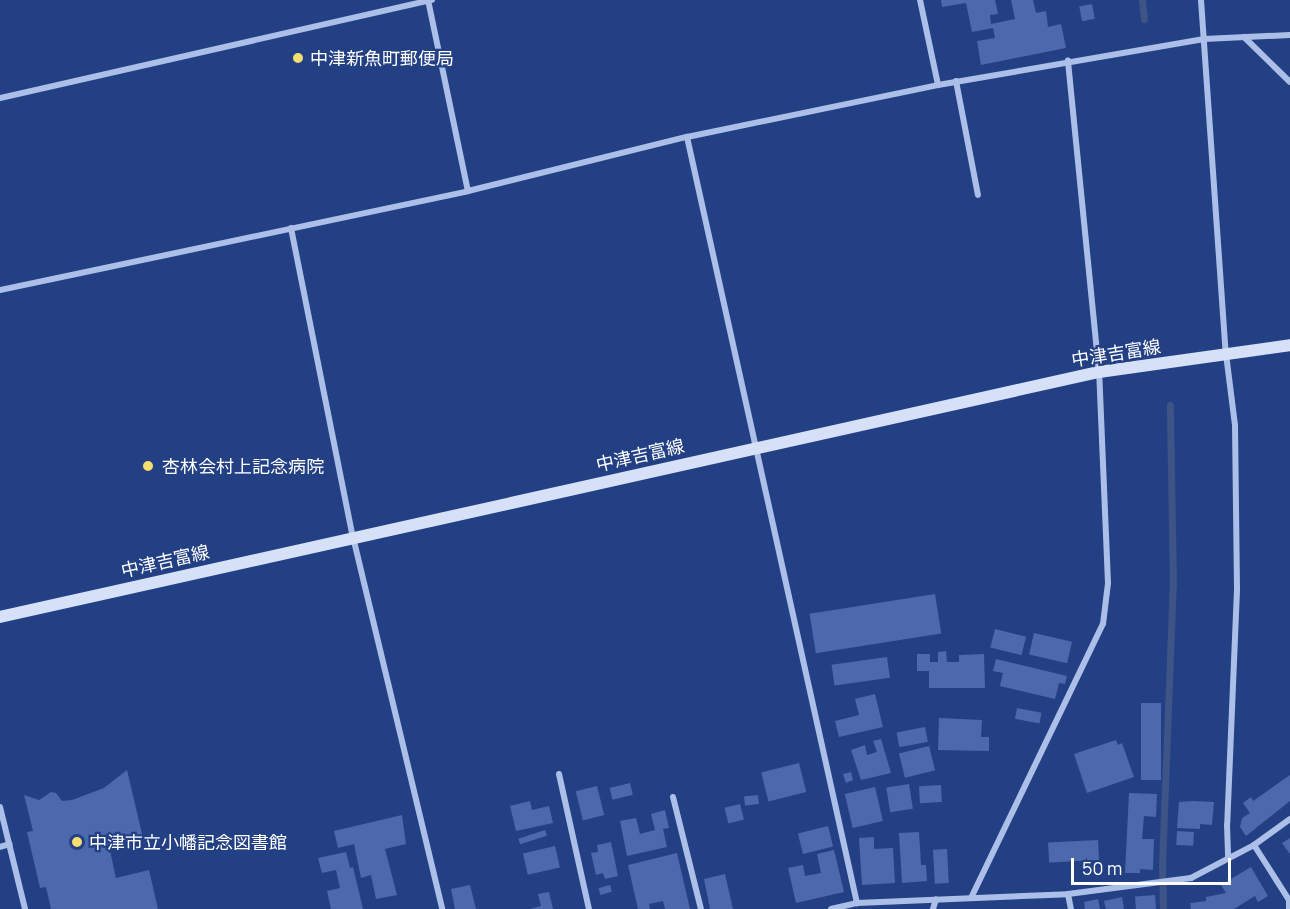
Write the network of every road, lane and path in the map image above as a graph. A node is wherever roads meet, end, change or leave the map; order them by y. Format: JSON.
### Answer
{"nodes":[{"id":1,"x":430,"y":0,"type":"edge"},
{"id":2,"x":920,"y":0,"type":"edge"},
{"id":3,"x":1201,"y":0,"type":"edge"},
{"id":4,"x":1290,"y":35,"type":"edge"},
{"id":5,"x":1244,"y":38,"type":"junction"},
{"id":6,"x":1204,"y":39,"type":"junction"},
{"id":7,"x":1068,"y":61,"type":"junction"},
{"id":8,"x":956,"y":81,"type":"junction"},
{"id":9,"x":1290,"y":82,"type":"edge"},
{"id":10,"x":938,"y":85,"type":"junction"},
{"id":11,"x":0,"y":98,"type":"edge"},
{"id":12,"x":687,"y":137,"type":"junction"},
{"id":13,"x":468,"y":190,"type":"junction"},
{"id":14,"x":978,"y":195,"type":"dead end"},
{"id":15,"x":291,"y":228,"type":"junction"},
{"id":16,"x":0,"y":290,"type":"edge"},
{"id":17,"x":1290,"y":345,"type":"edge"},
{"id":18,"x":1226,"y":354,"type":"junction"},
{"id":19,"x":1099,"y":372,"type":"junction"},
{"id":20,"x":755,"y":448,"type":"junction"},
{"id":21,"x":354,"y":537,"type":"junction"},
{"id":22,"x":0,"y":617,"type":"edge"},
{"id":23,"x":559,"y":774,"type":"dead end"},
{"id":24,"x":673,"y":797,"type":"dead end"},
{"id":25,"x":0,"y":807,"type":"edge"},
{"id":26,"x":1290,"y":819,"type":"edge"},
{"id":27,"x":10,"y":844,"type":"junction"},
{"id":28,"x":1254,"y":845,"type":"junction"},
{"id":29,"x":0,"y":847,"type":"edge"},
{"id":30,"x":1228,"y":859,"type":"junction"},
{"id":31,"x":1068,"y":894,"type":"junction"},
{"id":32,"x":971,"y":898,"type":"junction"},
{"id":33,"x":936,"y":899,"type":"junction"},
{"id":34,"x":857,"y":903,"type":"junction"},
{"id":35,"x":25,"y":909,"type":"edge"},
{"id":36,"x":442,"y":909,"type":"edge"},
{"id":37,"x":589,"y":909,"type":"edge"},
{"id":38,"x":701,"y":909,"type":"edge"},
{"id":39,"x":831,"y":909,"type":"edge"},
{"id":40,"x":933,"y":909,"type":"edge"},
{"id":41,"x":1071,"y":909,"type":"edge"},
{"id":42,"x":1289,"y":909,"type":"edge"}],
"edges":[{"from":1,"to":11,"type":"street"},
{"from":1,"to":13,"type":"street"},
{"from":2,"to":10,"type":"street"},
{"from":3,"to":6,"type":"street"},
{"from":4,"to":5,"type":"street"},
{"from":5,"to":6,"type":"street"},
{"from":5,"to":9,"type":"street"},
{"from":6,"to":7,"type":"street"},
{"from":6,"to":18,"type":"street"},
{"from":7,"to":8,"type":"street"},
{"from":7,"to":19,"type":"street"},
{"from":8,"to":10,"type":"street"},
{"from":8,"to":14,"type":"street"},
{"from":10,"to":12,"type":"street"},
{"from":12,"to":13,"type":"street"},
{"from":12,"to":20,"type":"street"},
{"from":13,"to":15,"type":"street"},
{"from":15,"to":16,"type":"street"},
{"from":15,"to":21,"type":"street"},
{"from":17,"to":18,"type":"main road","name":"中津吉富線"},
{"from":18,"to":19,"type":"main road","name":"中津吉富線"},
{"from":18,"to":30,"type":"street"},
{"from":19,"to":20,"type":"main road","name":"中津吉富線"},
{"from":19,"to":32,"type":"street"},
{"from":20,"to":21,"type":"main road","name":"中津吉富線"},
{"from":20,"to":34,"type":"street"},
{"from":21,"to":22,"type":"main road","name":"中津吉富線"},
{"from":21,"to":36,"type":"street"},
{"from":23,"to":37,"type":"street"},
{"from":24,"to":38,"type":"street"},
{"from":25,"to":27,"type":"street"},
{"from":26,"to":28,"type":"street"},
{"from":27,"to":29,"type":"street"},
{"from":27,"to":35,"type":"street"},
{"from":28,"to":30,"type":"street"},
{"from":28,"to":42,"type":"street"},
{"from":30,"to":31,"type":"street"},
{"from":31,"to":32,"type":"street"},
{"from":31,"to":41,"type":"street"},
{"from":32,"to":33,"type":"street"},
{"from":33,"to":34,"type":"street"},
{"from":33,"to":40,"type":"street"},
{"from":34,"to":39,"type":"street"}]}
